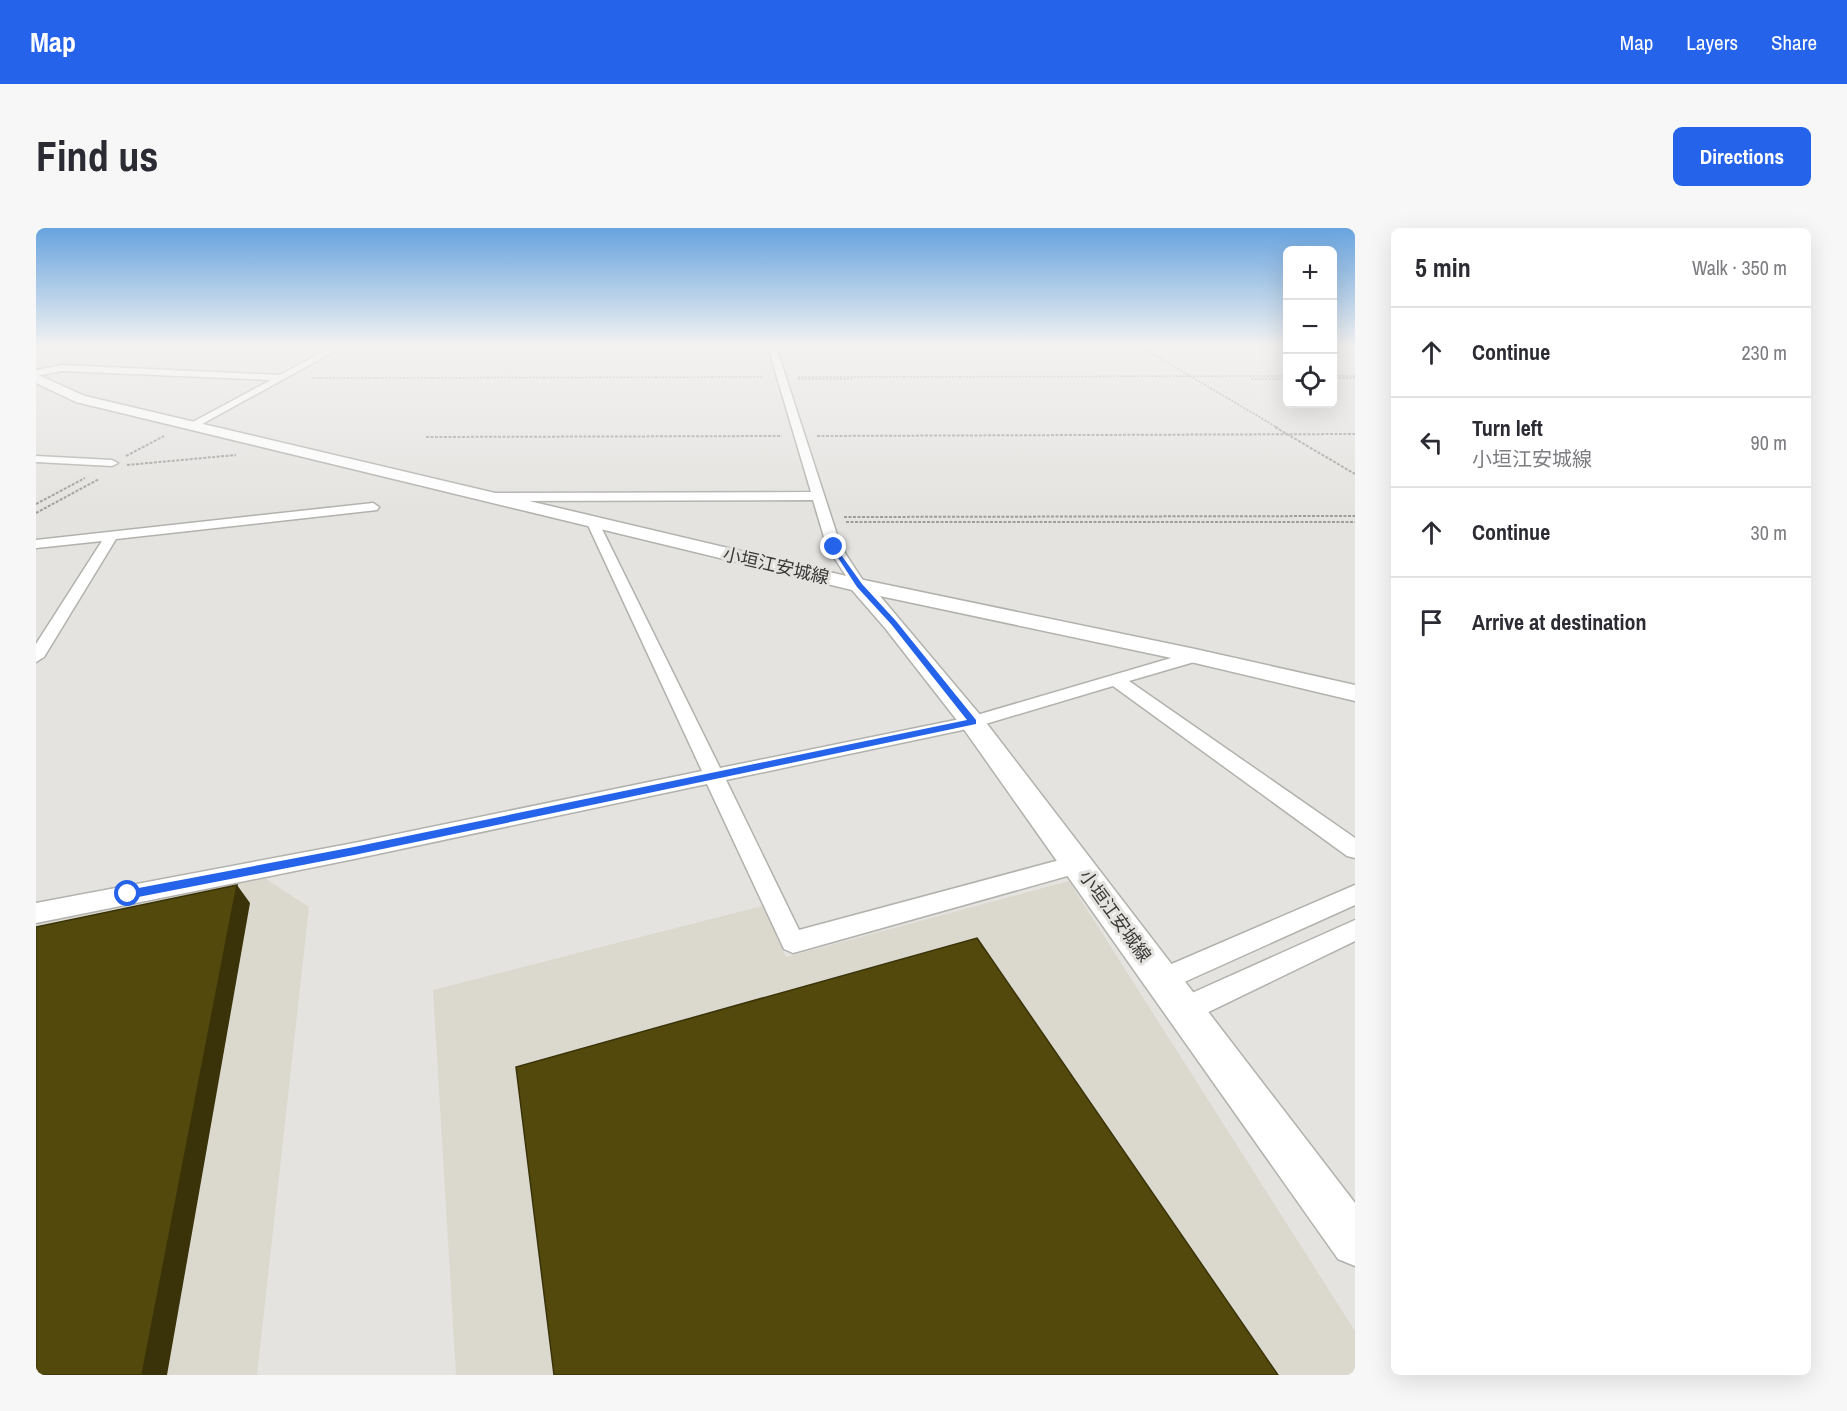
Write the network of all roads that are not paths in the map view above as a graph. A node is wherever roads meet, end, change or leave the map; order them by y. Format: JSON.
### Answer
{"nodes":[{"id":1,"x":87,"y":401,"type":"edge"},
{"id":2,"x":240,"y":401,"type":"edge"},
{"id":3,"x":789,"y":401,"type":"edge"},
{"id":4,"x":193,"y":426,"type":"junction"},
{"id":5,"x":36,"y":459,"type":"edge"},
{"id":6,"x":118,"y":465,"type":"road end"},
{"id":7,"x":818,"y":493,"type":"junction"},
{"id":8,"x":488,"y":497,"type":"junction"},
{"id":9,"x":373,"y":507,"type":"dead end"},
{"id":10,"x":593,"y":523,"type":"junction"},
{"id":11,"x":112,"y":536,"type":"junction"},
{"id":12,"x":36,"y":544,"type":"edge"},
{"id":13,"x":860,"y":585,"type":"junction"},
{"id":14,"x":1195,"y":656,"type":"junction"},
{"id":15,"x":36,"y":657,"type":"edge"},
{"id":16,"x":1115,"y":679,"type":"junction"},
{"id":17,"x":1355,"y":693,"type":"edge"},
{"id":18,"x":972,"y":722,"type":"junction"},
{"id":19,"x":712,"y":776,"type":"junction"},
{"id":20,"x":1355,"y":850,"type":"edge"},
{"id":21,"x":1078,"y":864,"type":"junction"},
{"id":22,"x":1355,"y":894,"type":"edge"},
{"id":23,"x":36,"y":914,"type":"edge"},
{"id":24,"x":1355,"y":930,"type":"edge"},
{"id":25,"x":1162,"y":980,"type":"junction"},
{"id":26,"x":1184,"y":1010,"type":"junction"},
{"id":27,"x":1355,"y":1242,"type":"edge"}],
"edges":[{"from":1,"to":4,"type":"main road","name":"小垣江安城線"},
{"from":2,"to":4,"type":"street"},
{"from":3,"to":7,"type":"street"},
{"from":4,"to":8,"type":"main road","name":"小垣江安城線"},
{"from":5,"to":6,"type":"street"},
{"from":7,"to":8,"type":"street"},
{"from":7,"to":13,"type":"street"},
{"from":8,"to":10,"type":"main road","name":"小垣江安城線"},
{"from":9,"to":11,"type":"street"},
{"from":10,"to":13,"type":"main road","name":"小垣江安城線"},
{"from":10,"to":19,"type":"street"},
{"from":11,"to":12,"type":"street"},
{"from":11,"to":15,"type":"street"},
{"from":13,"to":14,"type":"main road"},
{"from":13,"to":18,"type":"main road","name":"小垣江安城線"},
{"from":14,"to":16,"type":"street"},
{"from":14,"to":17,"type":"main road"},
{"from":16,"to":18,"type":"street"},
{"from":16,"to":20,"type":"street"},
{"from":18,"to":19,"type":"street"},
{"from":18,"to":21,"type":"main road","name":"小垣江安城線"},
{"from":19,"to":21,"type":"street"},
{"from":19,"to":23,"type":"street"},
{"from":21,"to":25,"type":"main road","name":"小垣江安城線"},
{"from":22,"to":25,"type":"street"},
{"from":24,"to":26,"type":"street"},
{"from":25,"to":26,"type":"main road","name":"小垣江安城線"},
{"from":26,"to":27,"type":"main road","name":"小垣江安城線"}]}
